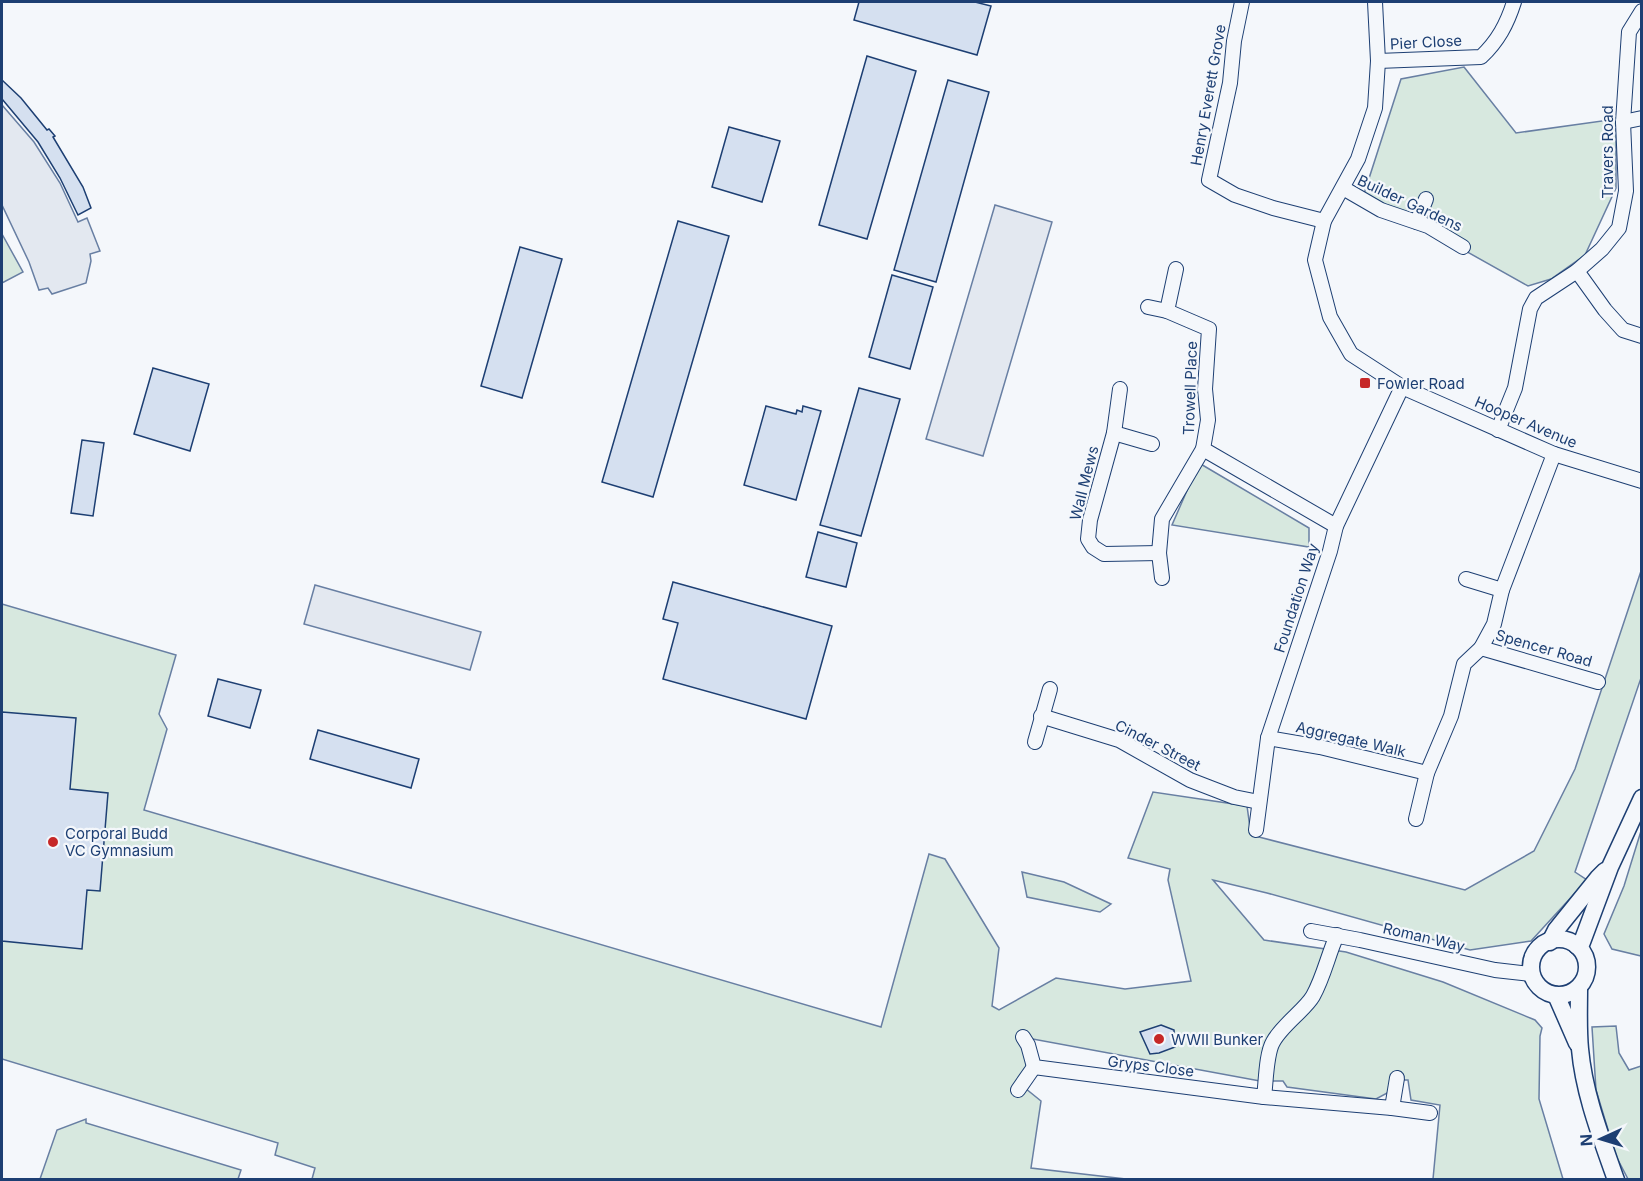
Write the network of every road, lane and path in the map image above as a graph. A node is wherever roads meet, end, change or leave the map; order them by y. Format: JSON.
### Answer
{"nodes":[{"id":1,"x":1242,"y":2,"type":"edge"},
{"id":2,"x":1375,"y":2,"type":"edge"},
{"id":3,"x":1514,"y":2,"type":"edge"},
{"id":4,"x":1641,"y":11,"type":"edge"},
{"id":5,"x":1378,"y":61,"type":"junction"},
{"id":6,"x":1641,"y":118,"type":"edge"},
{"id":7,"x":1623,"y":122,"type":"junction"},
{"id":8,"x":1342,"y":188,"type":"junction"},
{"id":9,"x":1426,"y":199,"type":"dead end"},
{"id":10,"x":1324,"y":221,"type":"junction"},
{"id":11,"x":1417,"y":222,"type":"junction"},
{"id":12,"x":1463,"y":246,"type":"dead end"},
{"id":13,"x":1176,"y":269,"type":"dead end"},
{"id":14,"x":1577,"y":271,"type":"junction"},
{"id":15,"x":1148,"y":307,"type":"dead end"},
{"id":16,"x":1167,"y":311,"type":"junction"},
{"id":17,"x":1641,"y":336,"type":"edge"},
{"id":18,"x":1402,"y":387,"type":"junction"},
{"id":19,"x":1119,"y":389,"type":"dead end"},
{"id":20,"x":1498,"y":430,"type":"junction"},
{"id":21,"x":1114,"y":433,"type":"junction"},
{"id":22,"x":1152,"y":444,"type":"dead end"},
{"id":23,"x":1203,"y":449,"type":"junction"},
{"id":24,"x":1554,"y":454,"type":"junction"},
{"id":25,"x":1641,"y":481,"type":"edge"},
{"id":26,"x":1336,"y":526,"type":"junction"},
{"id":27,"x":1160,"y":553,"type":"junction"},
{"id":28,"x":1161,"y":578,"type":"dead end"},
{"id":29,"x":1466,"y":579,"type":"dead end"},
{"id":30,"x":1502,"y":590,"type":"junction"},
{"id":31,"x":1481,"y":648,"type":"junction"},
{"id":32,"x":1598,"y":682,"type":"dead end"},
{"id":33,"x":1050,"y":689,"type":"dead end"},
{"id":34,"x":1041,"y":716,"type":"junction"},
{"id":35,"x":1268,"y":738,"type":"junction"},
{"id":36,"x":1035,"y":742,"type":"dead end"},
{"id":37,"x":1427,"y":773,"type":"junction"},
{"id":38,"x":1641,"y":798,"type":"edge"},
{"id":39,"x":1259,"y":802,"type":"junction"},
{"id":40,"x":1416,"y":819,"type":"dead end"},
{"id":41,"x":1256,"y":830,"type":"dead end"},
{"id":42,"x":1610,"y":867,"type":"junction"},
{"id":43,"x":1311,"y":931,"type":"dead end"},
{"id":44,"x":1337,"y":935,"type":"junction"},
{"id":45,"x":1550,"y":942,"type":"junction"},
{"id":46,"x":1577,"y":946,"type":"junction"},
{"id":47,"x":1530,"y":974,"type":"junction"},
{"id":48,"x":1579,"y":988,"type":"junction"},
{"id":49,"x":1556,"y":995,"type":"junction"},
{"id":50,"x":1023,"y":1037,"type":"dead end"},
{"id":51,"x":1580,"y":1050,"type":"junction"},
{"id":52,"x":1034,"y":1067,"type":"junction"},
{"id":53,"x":1397,"y":1078,"type":"dead end"},
{"id":54,"x":1018,"y":1089,"type":"dead end"},
{"id":55,"x":1264,"y":1097,"type":"junction"},
{"id":56,"x":1392,"y":1108,"type":"junction"},
{"id":57,"x":1430,"y":1113,"type":"dead end"},
{"id":58,"x":1616,"y":1179,"type":"edge"}],
"edges":[{"from":1,"to":10,"type":"street","name":"Henry Everett Grove"},
{"from":2,"to":5,"type":"street","name":"Hooper Avenue"},
{"from":3,"to":5,"type":"street","name":"Pier Close"},
{"from":4,"to":7,"type":"street","name":"Travers Road"},
{"from":5,"to":8,"type":"street","name":"Hooper Avenue"},
{"from":6,"to":7,"type":"street"},
{"from":7,"to":14,"type":"street","name":"Travers Road"},
{"from":8,"to":10,"type":"street","name":"Hooper Avenue"},
{"from":8,"to":11,"type":"street","name":"Builder Gardens"},
{"from":9,"to":11,"type":"street"},
{"from":10,"to":18,"type":"street","name":"Hooper Avenue"},
{"from":11,"to":12,"type":"street","name":"Builder Gardens"},
{"from":13,"to":16,"type":"street"},
{"from":14,"to":17,"type":"street"},
{"from":14,"to":20,"type":"street","name":"Travers Road"},
{"from":15,"to":16,"type":"street","name":"Trowell Place"},
{"from":16,"to":23,"type":"street","name":"Trowell Place"},
{"from":18,"to":20,"type":"street","name":"Hooper Avenue"},
{"from":18,"to":26,"type":"street","name":"Foundation Way"},
{"from":19,"to":21,"type":"street"},
{"from":20,"to":24,"type":"street","name":"Hooper Avenue"},
{"from":21,"to":22,"type":"street","name":"Wall Mews"},
{"from":21,"to":27,"type":"street","name":"Wall Mews"},
{"from":23,"to":26,"type":"street","name":"Trowell Place"},
{"from":23,"to":27,"type":"street"},
{"from":24,"to":25,"type":"street","name":"Hooper Avenue"},
{"from":24,"to":30,"type":"street"},
{"from":26,"to":35,"type":"street","name":"Foundation Way"},
{"from":27,"to":28,"type":"street"},
{"from":29,"to":30,"type":"street"},
{"from":30,"to":31,"type":"street"},
{"from":31,"to":32,"type":"street","name":"Spencer Road"},
{"from":31,"to":37,"type":"street"},
{"from":33,"to":34,"type":"street"},
{"from":34,"to":36,"type":"street"},
{"from":34,"to":39,"type":"street","name":"Cinder Street"},
{"from":35,"to":37,"type":"street","name":"Aggregate Walk"},
{"from":35,"to":39,"type":"street","name":"Foundation Way"},
{"from":37,"to":40,"type":"street"},
{"from":38,"to":42,"type":"street"},
{"from":39,"to":41,"type":"street","name":"Foundation Way"},
{"from":42,"to":45,"type":"street"},
{"from":42,"to":46,"type":"street"},
{"from":43,"to":44,"type":"street","name":"Roman Way"},
{"from":44,"to":47,"type":"street","name":"Roman Way"},
{"from":44,"to":55,"type":"street"},
{"from":45,"to":46,"type":"street"},
{"from":45,"to":47,"type":"street"},
{"from":46,"to":48,"type":"street"},
{"from":47,"to":49,"type":"street"},
{"from":48,"to":49,"type":"street"},
{"from":48,"to":51,"type":"street"},
{"from":49,"to":51,"type":"street"},
{"from":50,"to":52,"type":"street"},
{"from":51,"to":58,"type":"street"},
{"from":52,"to":54,"type":"street"},
{"from":52,"to":55,"type":"street","name":"Gryps Close"},
{"from":53,"to":56,"type":"street"},
{"from":55,"to":56,"type":"street","name":"Gryps Close"},
{"from":56,"to":57,"type":"street","name":"Gryps Close"}]}
